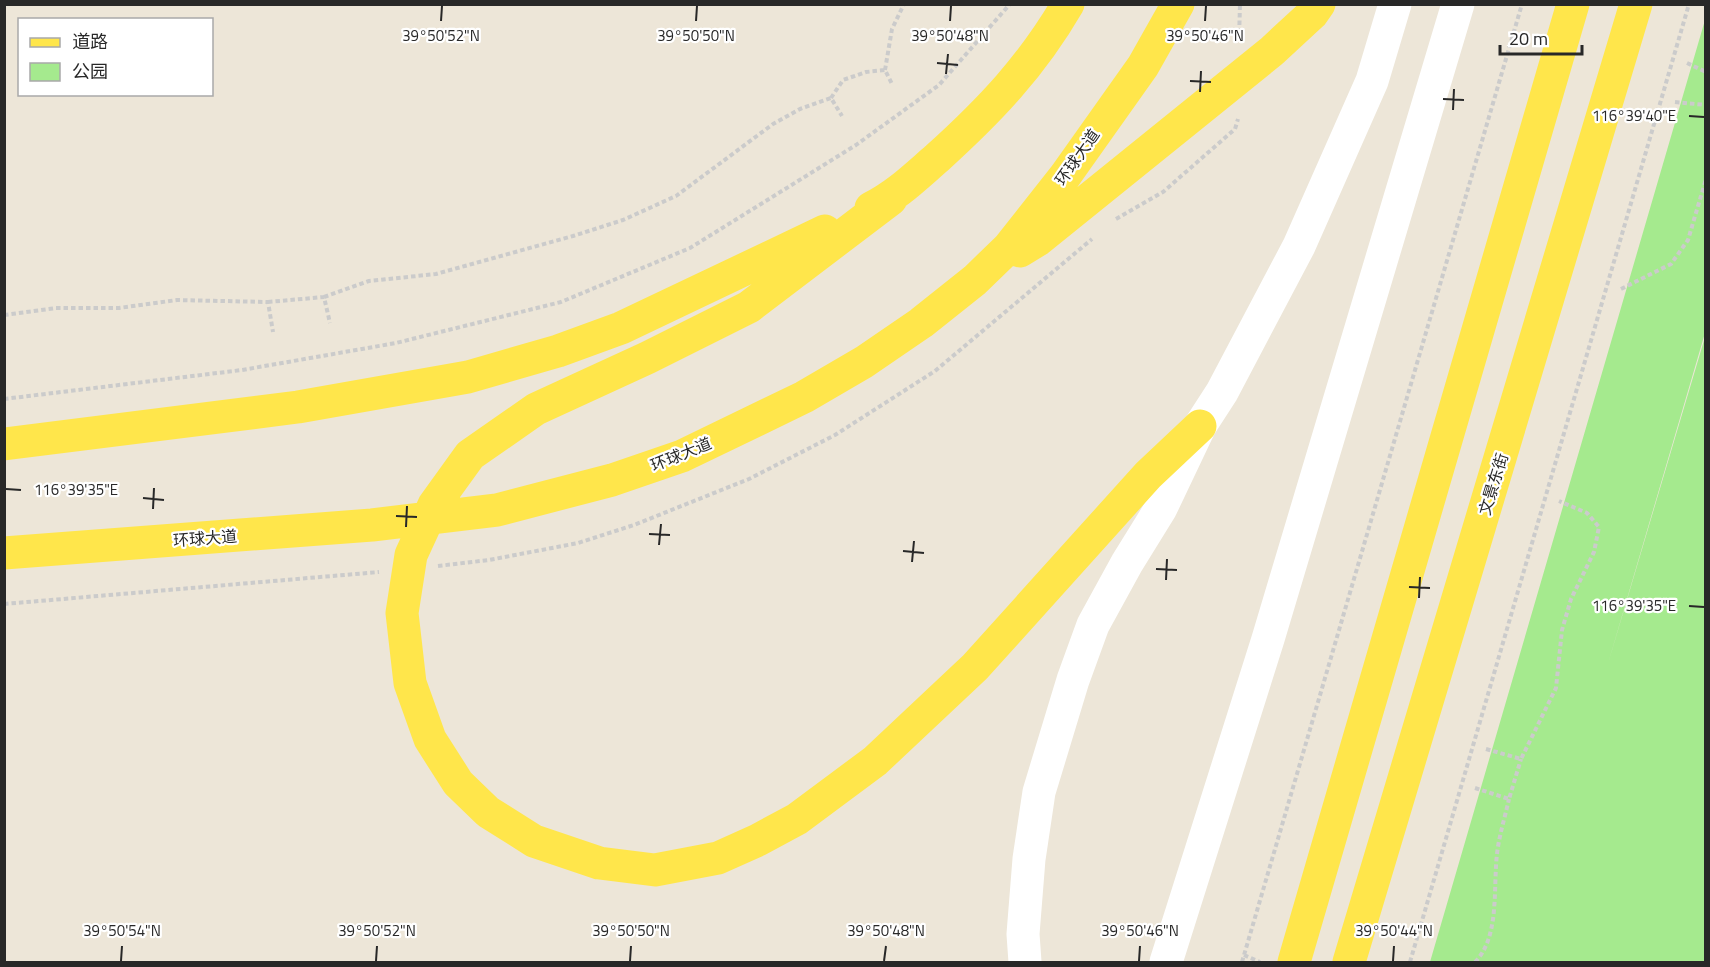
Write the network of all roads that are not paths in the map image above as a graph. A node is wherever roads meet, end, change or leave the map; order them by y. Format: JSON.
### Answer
{"nodes":[{"id":1,"x":1068,"y":4,"type":"edge"},
{"id":2,"x":1178,"y":4,"type":"edge"},
{"id":3,"x":1319,"y":4,"type":"edge"},
{"id":4,"x":1395,"y":4,"type":"edge"},
{"id":5,"x":1458,"y":4,"type":"edge"},
{"id":6,"x":1573,"y":4,"type":"edge"},
{"id":7,"x":1636,"y":4,"type":"edge"},
{"id":8,"x":891,"y":198,"type":"junction"},
{"id":9,"x":975,"y":280,"type":"junction"},
{"id":10,"x":1200,"y":426,"type":"junction"},
{"id":11,"x":4,"y":444,"type":"edge"},
{"id":12,"x":4,"y":553,"type":"edge"},
{"id":13,"x":1025,"y":963,"type":"edge"},
{"id":14,"x":1166,"y":963,"type":"edge"},
{"id":15,"x":1294,"y":963,"type":"edge"},
{"id":16,"x":1349,"y":963,"type":"edge"}],
"edges":[{"from":1,"to":8,"type":"main road"},
{"from":2,"to":9,"type":"main road","name":"环球大道"},
{"from":3,"to":9,"type":"main road"},
{"from":4,"to":10,"type":"street"},
{"from":5,"to":14,"type":"street"},
{"from":6,"to":15,"type":"main road"},
{"from":7,"to":16,"type":"main road","name":"文景东街"},
{"from":8,"to":10,"type":"main road"},
{"from":8,"to":11,"type":"main road"},
{"from":9,"to":12,"type":"main road","name":"环球大道"},
{"from":10,"to":13,"type":"street"}]}
